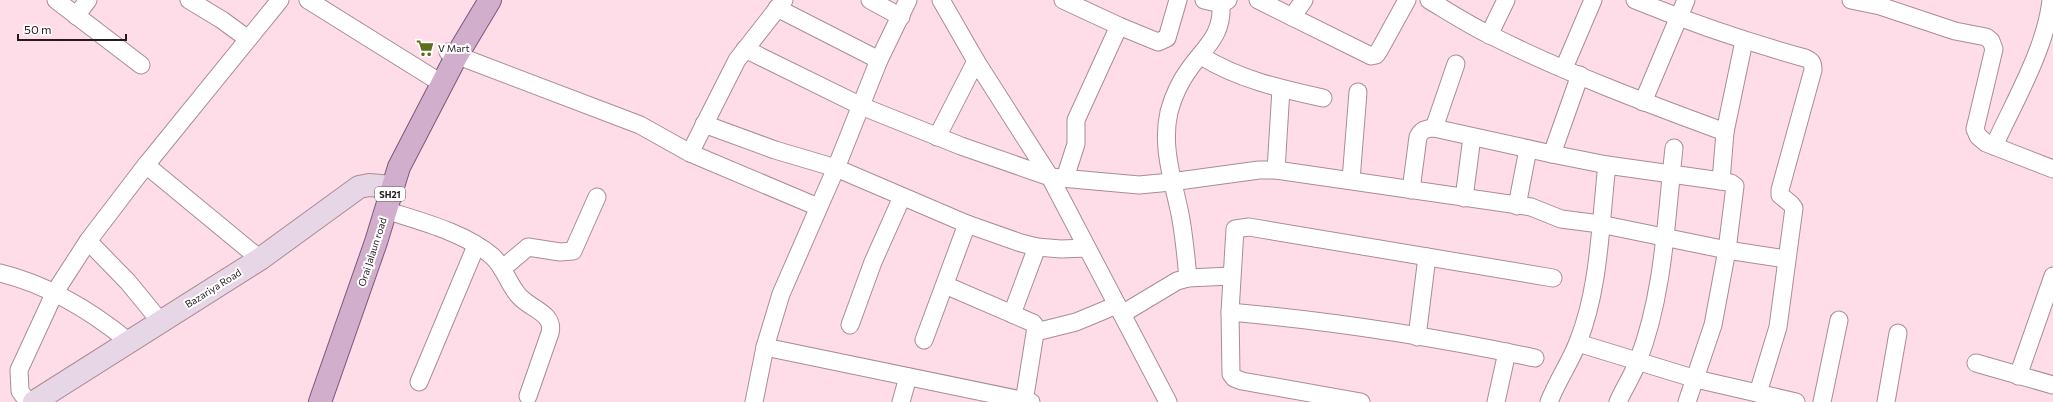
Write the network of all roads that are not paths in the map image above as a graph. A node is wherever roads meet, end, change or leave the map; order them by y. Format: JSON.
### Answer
{"nodes":[{"id":1,"x":56,"y":0,"type":"edge"},
{"id":2,"x":88,"y":0,"type":"edge"},
{"id":3,"x":189,"y":0,"type":"edge"},
{"id":4,"x":280,"y":0,"type":"edge"},
{"id":5,"x":308,"y":0,"type":"edge"},
{"id":6,"x":479,"y":0,"type":"edge"},
{"id":7,"x":490,"y":0,"type":"edge"},
{"id":8,"x":870,"y":0,"type":"edge"},
{"id":9,"x":908,"y":0,"type":"edge"},
{"id":10,"x":941,"y":0,"type":"edge"},
{"id":11,"x":1063,"y":0,"type":"edge"},
{"id":12,"x":1178,"y":0,"type":"edge"},
{"id":13,"x":1204,"y":0,"type":"edge"},
{"id":14,"x":1258,"y":0,"type":"edge"},
{"id":15,"x":1304,"y":0,"type":"edge"},
{"id":16,"x":1407,"y":0,"type":"edge"},
{"id":17,"x":1429,"y":0,"type":"edge"},
{"id":18,"x":1506,"y":0,"type":"edge"},
{"id":19,"x":1594,"y":0,"type":"edge"},
{"id":20,"x":1635,"y":0,"type":"edge"},
{"id":21,"x":1686,"y":0,"type":"edge"},
{"id":22,"x":1851,"y":0,"type":"edge"},
{"id":23,"x":2051,"y":0,"type":"edge"},
{"id":24,"x":1225,"y":2,"type":"edge"},
{"id":25,"x":781,"y":4,"type":"edge"},
{"id":26,"x":76,"y":16,"type":"junction"},
{"id":27,"x":901,"y":17,"type":"junction"},
{"id":28,"x":1292,"y":17,"type":"junction"},
{"id":29,"x":1679,"y":18,"type":"junction"},
{"id":30,"x":1119,"y":26,"type":"junction"},
{"id":31,"x":1489,"y":35,"type":"junction"},
{"id":32,"x":248,"y":39,"type":"junction"},
{"id":33,"x":1744,"y":41,"type":"junction"},
{"id":34,"x":745,"y":49,"type":"junction"},
{"id":35,"x":453,"y":53,"type":"junction"},
{"id":36,"x":1201,"y":56,"type":"junction"},
{"id":37,"x":879,"y":60,"type":"junction"},
{"id":38,"x":976,"y":61,"type":"junction"},
{"id":39,"x":1456,"y":64,"type":"dead end"},
{"id":40,"x":141,"y":65,"type":"dead end"},
{"id":41,"x":1564,"y":68,"type":"junction"},
{"id":42,"x":1580,"y":76,"type":"junction"},
{"id":43,"x":433,"y":78,"type":"junction"},
{"id":44,"x":1281,"y":89,"type":"junction"},
{"id":45,"x":1358,"y":92,"type":"dead end"},
{"id":46,"x":1323,"y":98,"type":"dead end"},
{"id":47,"x":1643,"y":102,"type":"junction"},
{"id":48,"x":861,"y":106,"type":"junction"},
{"id":49,"x":704,"y":124,"type":"junction"},
{"id":50,"x":1434,"y":128,"type":"junction"},
{"id":51,"x":1725,"y":132,"type":"junction"},
{"id":52,"x":1472,"y":136,"type":"junction"},
{"id":53,"x":938,"y":137,"type":"junction"},
{"id":54,"x":1994,"y":146,"type":"junction"},
{"id":55,"x":1674,"y":148,"type":"dead end"},
{"id":56,"x":1528,"y":149,"type":"junction"},
{"id":57,"x":690,"y":153,"type":"junction"},
{"id":58,"x":1552,"y":154,"type":"junction"},
{"id":59,"x":146,"y":165,"type":"junction"},
{"id":60,"x":1607,"y":165,"type":"junction"},
{"id":61,"x":2052,"y":167,"type":"edge"},
{"id":62,"x":836,"y":168,"type":"junction"},
{"id":63,"x":1276,"y":170,"type":"junction"},
{"id":64,"x":1671,"y":175,"type":"junction"},
{"id":65,"x":1058,"y":178,"type":"junction"},
{"id":66,"x":1351,"y":180,"type":"junction"},
{"id":67,"x":1721,"y":181,"type":"junction"},
{"id":68,"x":1172,"y":182,"type":"junction"},
{"id":69,"x":388,"y":186,"type":"junction"},
{"id":70,"x":1411,"y":190,"type":"junction"},
{"id":71,"x":597,"y":197,"type":"dead end"},
{"id":72,"x":902,"y":197,"type":"junction"},
{"id":73,"x":1464,"y":198,"type":"junction"},
{"id":74,"x":1517,"y":206,"type":"junction"},
{"id":75,"x":818,"y":207,"type":"junction"},
{"id":76,"x":385,"y":210,"type":"junction"},
{"id":77,"x":967,"y":224,"type":"junction"},
{"id":78,"x":1600,"y":224,"type":"junction"},
{"id":79,"x":1664,"y":238,"type":"junction"},
{"id":80,"x":88,"y":241,"type":"junction"},
{"id":81,"x":476,"y":246,"type":"junction"},
{"id":82,"x":1037,"y":247,"type":"junction"},
{"id":83,"x":1087,"y":248,"type":"junction"},
{"id":84,"x":1727,"y":250,"type":"junction"},
{"id":85,"x":1427,"y":257,"type":"junction"},
{"id":86,"x":260,"y":259,"type":"junction"},
{"id":87,"x":1786,"y":259,"type":"junction"},
{"id":88,"x":502,"y":269,"type":"junction"},
{"id":89,"x":0,"y":273,"type":"edge"},
{"id":90,"x":1231,"y":276,"type":"junction"},
{"id":91,"x":2053,"y":276,"type":"edge"},
{"id":92,"x":1188,"y":278,"type":"junction"},
{"id":93,"x":1553,"y":278,"type":"dead end"},
{"id":94,"x":945,"y":285,"type":"junction"},
{"id":95,"x":55,"y":292,"type":"junction"},
{"id":96,"x":1119,"y":310,"type":"junction"},
{"id":97,"x":1230,"y":312,"type":"junction"},
{"id":98,"x":1012,"y":314,"type":"junction"},
{"id":99,"x":1840,"y":320,"type":"dead end"},
{"id":100,"x":160,"y":321,"type":"junction"},
{"id":101,"x":850,"y":325,"type":"dead end"},
{"id":102,"x":1036,"y":332,"type":"junction"},
{"id":103,"x":1898,"y":333,"type":"dead end"},
{"id":104,"x":1417,"y":337,"type":"junction"},
{"id":105,"x":924,"y":340,"type":"dead end"},
{"id":106,"x":128,"y":341,"type":"junction"},
{"id":107,"x":1578,"y":343,"type":"junction"},
{"id":108,"x":765,"y":347,"type":"junction"},
{"id":109,"x":1507,"y":352,"type":"junction"},
{"id":110,"x":1535,"y":358,"type":"dead end"},
{"id":111,"x":1638,"y":362,"type":"junction"},
{"id":112,"x":1976,"y":363,"type":"dead end"},
{"id":113,"x":2018,"y":376,"type":"junction"},
{"id":114,"x":908,"y":377,"type":"junction"},
{"id":115,"x":1696,"y":379,"type":"junction"},
{"id":116,"x":419,"y":382,"type":"dead end"},
{"id":117,"x":2053,"y":385,"type":"edge"},
{"id":118,"x":963,"y":395,"type":"edge"},
{"id":119,"x":528,"y":396,"type":"dead end"},
{"id":120,"x":1752,"y":396,"type":"edge"},
{"id":121,"x":28,"y":402,"type":"edge"},
{"id":122,"x":34,"y":402,"type":"edge"},
{"id":123,"x":310,"y":402,"type":"edge"},
{"id":124,"x":320,"y":402,"type":"edge"},
{"id":125,"x":754,"y":402,"type":"edge"},
{"id":126,"x":901,"y":402,"type":"edge"},
{"id":127,"x":1027,"y":402,"type":"edge"},
{"id":128,"x":1168,"y":402,"type":"edge"},
{"id":129,"x":1361,"y":402,"type":"edge"},
{"id":130,"x":1496,"y":402,"type":"edge"},
{"id":131,"x":1549,"y":402,"type":"edge"},
{"id":132,"x":1618,"y":402,"type":"edge"},
{"id":133,"x":1687,"y":402,"type":"edge"},
{"id":134,"x":1796,"y":402,"type":"edge"},
{"id":135,"x":1822,"y":402,"type":"edge"},
{"id":136,"x":1886,"y":402,"type":"edge"}],
"edges":[{"from":1,"to":26,"type":"street"},
{"from":2,"to":26,"type":"street"},
{"from":3,"to":32,"type":"street"},
{"from":4,"to":32,"type":"street"},
{"from":5,"to":43,"type":"street"},
{"from":6,"to":35,"type":"main road"},
{"from":7,"to":35,"type":"main road","name":"Orai Jalaun road","number":"SH21"},
{"from":8,"to":27,"type":"street"},
{"from":9,"to":27,"type":"street"},
{"from":10,"to":38,"type":"street"},
{"from":11,"to":30,"type":"street"},
{"from":12,"to":30,"type":"street"},
{"from":13,"to":24,"type":"street"},
{"from":14,"to":28,"type":"street"},
{"from":15,"to":28,"type":"street"},
{"from":16,"to":28,"type":"street"},
{"from":17,"to":31,"type":"street"},
{"from":18,"to":31,"type":"street"},
{"from":19,"to":41,"type":"street"},
{"from":20,"to":29,"type":"street"},
{"from":21,"to":29,"type":"street"},
{"from":22,"to":54,"type":"street"},
{"from":23,"to":54,"type":"street"},
{"from":24,"to":36,"type":"street"},
{"from":25,"to":34,"type":"street"},
{"from":25,"to":37,"type":"street"},
{"from":26,"to":40,"type":"street"},
{"from":27,"to":37,"type":"street"},
{"from":29,"to":33,"type":"street"},
{"from":29,"to":47,"type":"street"},
{"from":30,"to":65,"type":"street"},
{"from":31,"to":41,"type":"street"},
{"from":32,"to":59,"type":"street"},
{"from":33,"to":51,"type":"street"},
{"from":33,"to":87,"type":"street"},
{"from":34,"to":48,"type":"street"},
{"from":34,"to":49,"type":"street"},
{"from":35,"to":43,"type":"main road"},
{"from":35,"to":57,"type":"street"},
{"from":35,"to":69,"type":"main road","name":"Orai Jalaun road","number":"SH21"},
{"from":36,"to":44,"type":"street"},
{"from":36,"to":68,"type":"street"},
{"from":37,"to":48,"type":"street"},
{"from":38,"to":53,"type":"street"},
{"from":38,"to":65,"type":"street"},
{"from":39,"to":50,"type":"street"},
{"from":41,"to":42,"type":"street"},
{"from":42,"to":47,"type":"street"},
{"from":42,"to":58,"type":"street"},
{"from":43,"to":69,"type":"main road"},
{"from":44,"to":46,"type":"street"},
{"from":44,"to":63,"type":"street"},
{"from":45,"to":66,"type":"street"},
{"from":47,"to":51,"type":"street"},
{"from":48,"to":53,"type":"street"},
{"from":48,"to":62,"type":"street"},
{"from":49,"to":57,"type":"street"},
{"from":49,"to":62,"type":"street"},
{"from":50,"to":52,"type":"street"},
{"from":50,"to":70,"type":"street"},
{"from":51,"to":67,"type":"street"},
{"from":52,"to":56,"type":"street"},
{"from":52,"to":73,"type":"street"},
{"from":53,"to":65,"type":"street"},
{"from":54,"to":61,"type":"street"},
{"from":55,"to":64,"type":"street"},
{"from":56,"to":58,"type":"street"},
{"from":56,"to":74,"type":"street"},
{"from":57,"to":75,"type":"street"},
{"from":58,"to":60,"type":"street"},
{"from":59,"to":80,"type":"street"},
{"from":59,"to":86,"type":"street"},
{"from":60,"to":64,"type":"street"},
{"from":60,"to":78,"type":"street"},
{"from":62,"to":72,"type":"street"},
{"from":62,"to":75,"type":"street"},
{"from":63,"to":66,"type":"street"},
{"from":63,"to":68,"type":"street"},
{"from":64,"to":67,"type":"street"},
{"from":64,"to":79,"type":"street"},
{"from":65,"to":68,"type":"street"},
{"from":65,"to":83,"type":"street"},
{"from":66,"to":70,"type":"street"},
{"from":67,"to":84,"type":"street"},
{"from":68,"to":92,"type":"street"},
{"from":69,"to":76,"type":"main road","name":"Orai Jalaun road","number":"SH21"},
{"from":69,"to":86,"type":"street","name":"Bazariya Road"},
{"from":69,"to":123,"type":"main road"},
{"from":70,"to":73,"type":"street"},
{"from":71,"to":88,"type":"street"},
{"from":72,"to":77,"type":"street"},
{"from":72,"to":101,"type":"street"},
{"from":73,"to":74,"type":"street"},
{"from":74,"to":78,"type":"street"},
{"from":75,"to":108,"type":"street"},
{"from":76,"to":81,"type":"street"},
{"from":76,"to":124,"type":"main road","name":"Orai Jalaun road","number":"SH21"},
{"from":77,"to":82,"type":"street"},
{"from":77,"to":94,"type":"street"},
{"from":78,"to":79,"type":"street"},
{"from":78,"to":107,"type":"street"},
{"from":79,"to":84,"type":"street"},
{"from":79,"to":111,"type":"street"},
{"from":80,"to":95,"type":"street"},
{"from":80,"to":100,"type":"street"},
{"from":81,"to":88,"type":"street"},
{"from":81,"to":116,"type":"street"},
{"from":82,"to":83,"type":"street"},
{"from":82,"to":98,"type":"street"},
{"from":83,"to":96,"type":"street"},
{"from":84,"to":87,"type":"street"},
{"from":84,"to":115,"type":"street"},
{"from":85,"to":90,"type":"street"},
{"from":85,"to":93,"type":"street"},
{"from":85,"to":104,"type":"street"},
{"from":86,"to":100,"type":"street","name":"Bazariya Road"},
{"from":87,"to":120,"type":"street"},
{"from":88,"to":119,"type":"street"},
{"from":89,"to":95,"type":"street"},
{"from":90,"to":92,"type":"street"},
{"from":90,"to":97,"type":"street"},
{"from":91,"to":113,"type":"street"},
{"from":92,"to":96,"type":"street"},
{"from":94,"to":98,"type":"street"},
{"from":94,"to":105,"type":"street"},
{"from":95,"to":106,"type":"street"},
{"from":95,"to":121,"type":"street"},
{"from":96,"to":102,"type":"street"},
{"from":96,"to":128,"type":"street"},
{"from":97,"to":104,"type":"street"},
{"from":97,"to":129,"type":"street"},
{"from":98,"to":102,"type":"street"},
{"from":99,"to":135,"type":"street"},
{"from":100,"to":106,"type":"street","name":"Bazariya Road"},
{"from":102,"to":127,"type":"street"},
{"from":103,"to":136,"type":"street"},
{"from":104,"to":109,"type":"street"},
{"from":106,"to":122,"type":"street","name":"Bazariya Road"},
{"from":107,"to":111,"type":"street"},
{"from":107,"to":131,"type":"street"},
{"from":108,"to":114,"type":"street"},
{"from":108,"to":125,"type":"street"},
{"from":109,"to":110,"type":"street"},
{"from":109,"to":130,"type":"street"},
{"from":111,"to":115,"type":"street"},
{"from":111,"to":132,"type":"street"},
{"from":112,"to":113,"type":"street"},
{"from":113,"to":117,"type":"street"},
{"from":114,"to":118,"type":"street"},
{"from":114,"to":126,"type":"street"},
{"from":115,"to":120,"type":"street"},
{"from":115,"to":133,"type":"street"},
{"from":118,"to":127,"type":"street"},
{"from":120,"to":134,"type":"street"}]}
